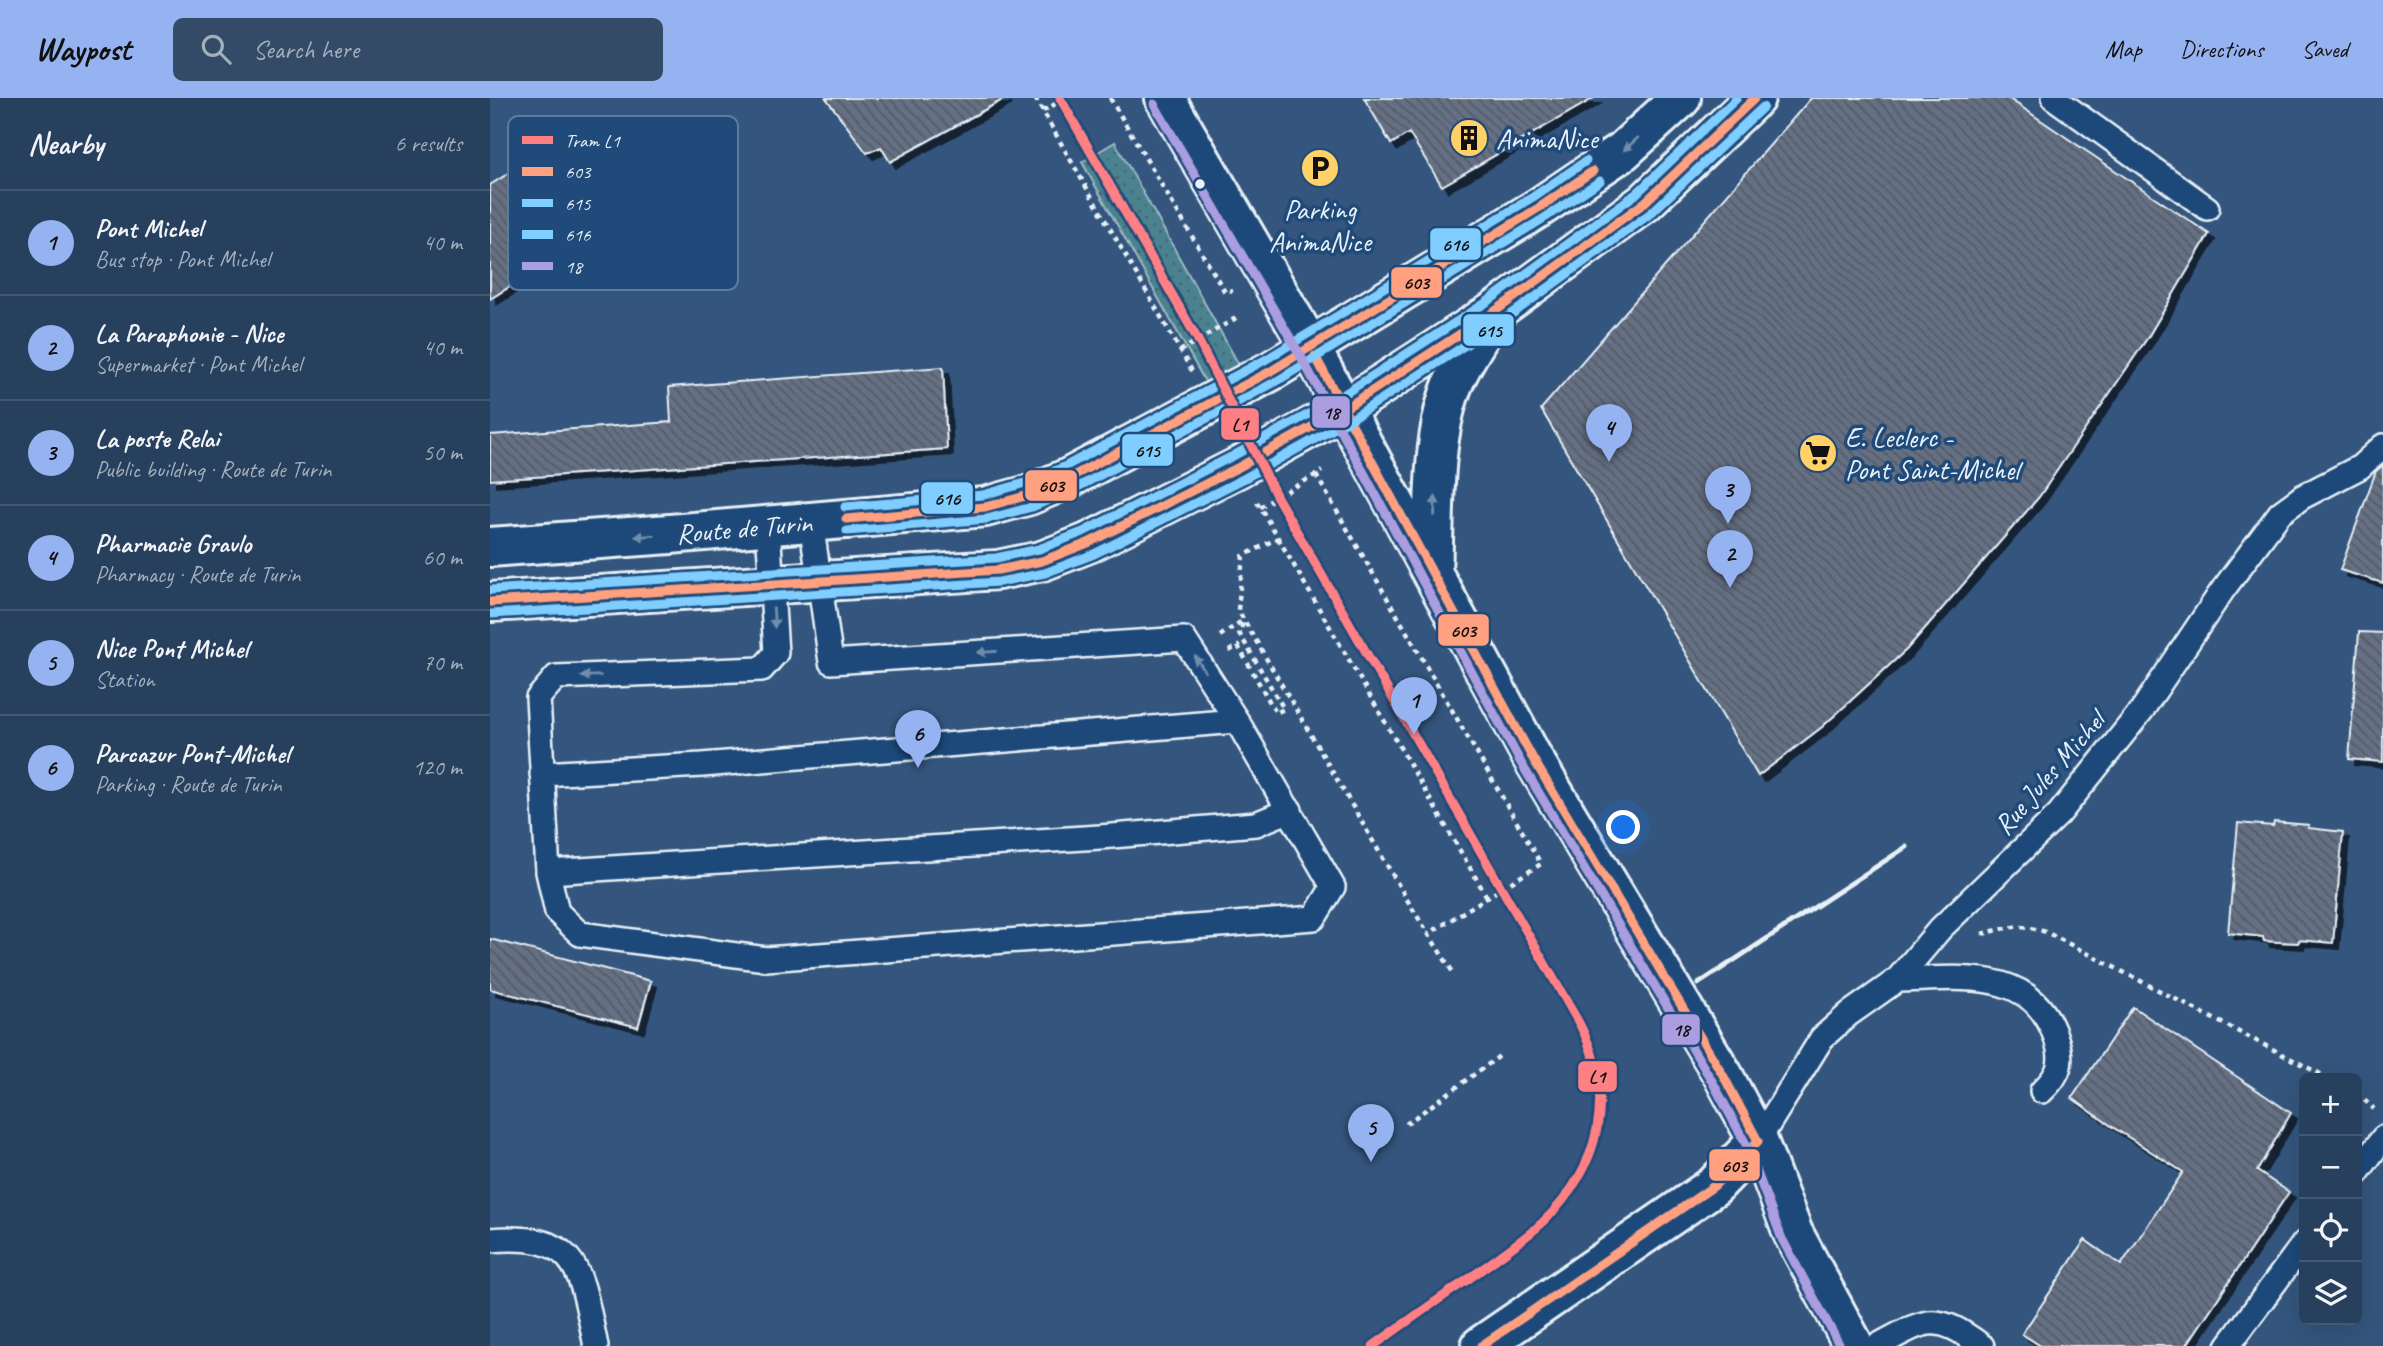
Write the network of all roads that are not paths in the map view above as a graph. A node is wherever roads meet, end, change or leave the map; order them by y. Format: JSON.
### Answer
{"nodes":[{"id":1,"x":1165,"y":98,"type":"edge"},
{"id":2,"x":1681,"y":98,"type":"edge"},
{"id":3,"x":1755,"y":98,"type":"edge"},
{"id":4,"x":2054,"y":98,"type":"edge"},
{"id":5,"x":2207,"y":208,"type":"dead end"},
{"id":6,"x":1494,"y":312,"type":"junction"},
{"id":7,"x":1310,"y":347,"type":"junction"},
{"id":8,"x":1344,"y":409,"type":"junction"},
{"id":9,"x":2383,"y":446,"type":"edge"},
{"id":10,"x":811,"y":522,"type":"junction"},
{"id":11,"x":768,"y":526,"type":"junction"},
{"id":12,"x":490,"y":547,"type":"edge"},
{"id":13,"x":1432,"y":574,"type":"junction"},
{"id":14,"x":818,"y":581,"type":"junction"},
{"id":15,"x":771,"y":585,"type":"junction"},
{"id":16,"x":490,"y":602,"type":"edge"},
{"id":17,"x":1237,"y":721,"type":"junction"},
{"id":18,"x":542,"y":774,"type":"junction"},
{"id":19,"x":1290,"y":810,"type":"junction"},
{"id":20,"x":548,"y":872,"type":"junction"},
{"id":21,"x":1897,"y":980,"type":"junction"},
{"id":22,"x":2042,"y":1090,"type":"dead end"},
{"id":23,"x":2383,"y":1138,"type":"edge"},
{"id":24,"x":1758,"y":1141,"type":"junction"},
{"id":25,"x":2362,"y":1166,"type":"edge"},
{"id":26,"x":490,"y":1240,"type":"edge"},
{"id":27,"x":2299,"y":1250,"type":"edge"},
{"id":28,"x":596,"y":1346,"type":"edge"},
{"id":29,"x":1481,"y":1346,"type":"edge"},
{"id":30,"x":1854,"y":1346,"type":"edge"},
{"id":31,"x":1877,"y":1346,"type":"edge"},
{"id":32,"x":1982,"y":1346,"type":"edge"},
{"id":33,"x":2228,"y":1346,"type":"edge"}],
"edges":[{"from":1,"to":7,"type":"main road"},
{"from":2,"to":7,"type":"main road","name":"Route de Turin","one_way":true},
{"from":3,"to":6,"type":"main road","name":"Route de Turin"},
{"from":4,"to":5,"type":"lane"},
{"from":6,"to":8,"type":"main road","name":"Route de Turin"},
{"from":13,"to":6,"type":"main road","one_way":true},
{"from":7,"to":8,"type":"main road"},
{"from":7,"to":10,"type":"main road","name":"Route de Turin"},
{"from":8,"to":13,"type":"main road"},
{"from":8,"to":14,"type":"main road","name":"Route de Turin"},
{"from":9,"to":21,"type":"lane","name":"Rue Jules Michel"},
{"from":10,"to":11,"type":"main road","name":"Route de Turin"},
{"from":10,"to":14,"type":"lane"},
{"from":11,"to":12,"type":"main road","name":"Route de Turin","one_way":true},
{"from":11,"to":15,"type":"lane"},
{"from":13,"to":24,"type":"main road"},
{"from":14,"to":15,"type":"main road","name":"Route de Turin"},
{"from":17,"to":14,"type":"lane","one_way":true},
{"from":15,"to":16,"type":"main road","name":"Route de Turin"},
{"from":15,"to":18,"type":"lane","one_way":true},
{"from":17,"to":18,"type":"lane"},
{"from":17,"to":19,"type":"lane"},
{"from":18,"to":20,"type":"lane"},
{"from":19,"to":20,"type":"lane"},
{"from":19,"to":20,"type":"lane"},
{"from":21,"to":22,"type":"lane"},
{"from":21,"to":24,"type":"lane","name":"Rue Jules Michel"},
{"from":23,"to":25,"type":"lane"},
{"from":24,"to":29,"type":"main road"},
{"from":24,"to":30,"type":"main road"},
{"from":26,"to":28,"type":"lane"},
{"from":27,"to":33,"type":"lane"},
{"from":31,"to":32,"type":"lane"}]}
